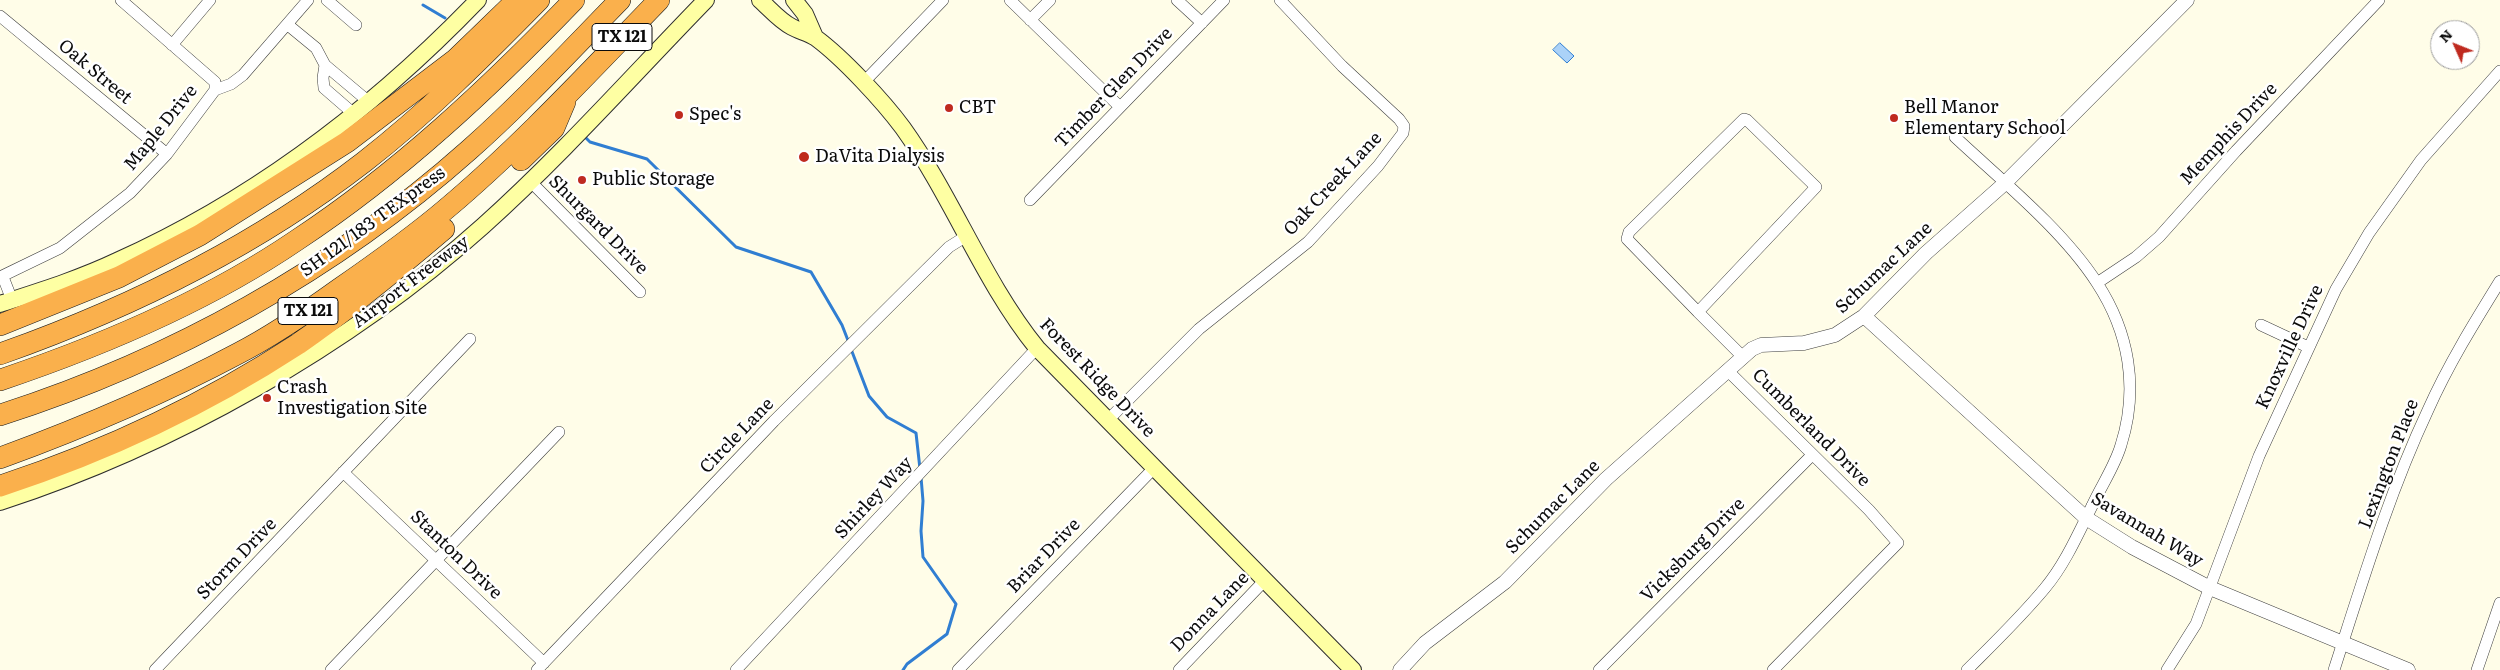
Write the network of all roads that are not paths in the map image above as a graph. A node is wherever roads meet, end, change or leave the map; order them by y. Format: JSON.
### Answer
{"nodes":[{"id":1,"x":121,"y":0,"type":"edge"},
{"id":2,"x":210,"y":0,"type":"edge"},
{"id":3,"x":308,"y":0,"type":"edge"},
{"id":4,"x":327,"y":0,"type":"edge"},
{"id":5,"x":478,"y":0,"type":"edge"},
{"id":6,"x":517,"y":0,"type":"edge"},
{"id":7,"x":539,"y":0,"type":"edge"},
{"id":8,"x":574,"y":0,"type":"edge"},
{"id":9,"x":620,"y":0,"type":"edge"},
{"id":10,"x":659,"y":0,"type":"edge"},
{"id":11,"x":706,"y":0,"type":"edge"},
{"id":12,"x":760,"y":0,"type":"edge"},
{"id":13,"x":794,"y":0,"type":"edge"},
{"id":14,"x":943,"y":0,"type":"edge"},
{"id":15,"x":1010,"y":0,"type":"edge"},
{"id":16,"x":1050,"y":0,"type":"edge"},
{"id":17,"x":1177,"y":0,"type":"edge"},
{"id":18,"x":1224,"y":0,"type":"edge"},
{"id":19,"x":1280,"y":0,"type":"edge"},
{"id":20,"x":2187,"y":0,"type":"edge"},
{"id":21,"x":2379,"y":0,"type":"edge"},
{"id":22,"x":693,"y":7,"type":"edge"},
{"id":23,"x":0,"y":16,"type":"edge"},
{"id":24,"x":1030,"y":20,"type":"junction"},
{"id":25,"x":1202,"y":23,"type":"junction"},
{"id":26,"x":288,"y":25,"type":"junction"},
{"id":27,"x":356,"y":25,"type":"dead end"},
{"id":28,"x":815,"y":37,"type":"junction"},
{"id":29,"x":172,"y":46,"type":"junction"},
{"id":30,"x":325,"y":65,"type":"junction"},
{"id":31,"x":2500,"y":71,"type":"edge"},
{"id":32,"x":863,"y":83,"type":"junction"},
{"id":33,"x":215,"y":90,"type":"junction"},
{"id":34,"x":570,"y":90,"type":"junction"},
{"id":35,"x":369,"y":102,"type":"junction"},
{"id":36,"x":1120,"y":107,"type":"junction"},
{"id":37,"x":354,"y":114,"type":"junction"},
{"id":38,"x":1955,"y":137,"type":"dead end"},
{"id":39,"x":167,"y":154,"type":"junction"},
{"id":40,"x":532,"y":182,"type":"junction"},
{"id":41,"x":2004,"y":184,"type":"junction"},
{"id":42,"x":1030,"y":200,"type":"dead end"},
{"id":43,"x":968,"y":235,"type":"junction"},
{"id":44,"x":1,"y":277,"type":"edge"},
{"id":45,"x":2500,"y":281,"type":"edge"},
{"id":46,"x":2097,"y":283,"type":"junction"},
{"id":47,"x":640,"y":292,"type":"dead end"},
{"id":48,"x":6,"y":302,"type":"edge"},
{"id":49,"x":1698,"y":312,"type":"junction"},
{"id":50,"x":1864,"y":316,"type":"junction"},
{"id":51,"x":0,"y":325,"type":"edge"},
{"id":52,"x":2261,"y":326,"type":"dead end"},
{"id":53,"x":470,"y":338,"type":"dead end"},
{"id":54,"x":2308,"y":347,"type":"junction"},
{"id":55,"x":1037,"y":348,"type":"junction"},
{"id":56,"x":0,"y":354,"type":"edge"},
{"id":57,"x":1743,"y":357,"type":"junction"},
{"id":58,"x":1728,"y":371,"type":"junction"},
{"id":59,"x":0,"y":380,"type":"edge"},
{"id":60,"x":95,"y":381,"type":"junction"},
{"id":61,"x":0,"y":415,"type":"edge"},
{"id":62,"x":1107,"y":421,"type":"junction"},
{"id":63,"x":0,"y":428,"type":"edge"},
{"id":64,"x":559,"y":432,"type":"dead end"},
{"id":65,"x":1812,"y":454,"type":"junction"},
{"id":66,"x":0,"y":458,"type":"edge"},
{"id":67,"x":1155,"y":467,"type":"junction"},
{"id":68,"x":343,"y":472,"type":"junction"},
{"id":69,"x":0,"y":486,"type":"edge"},
{"id":70,"x":0,"y":502,"type":"edge"},
{"id":71,"x":2086,"y":518,"type":"junction"},
{"id":72,"x":436,"y":560,"type":"junction"},
{"id":73,"x":1266,"y":579,"type":"junction"},
{"id":74,"x":2210,"y":588,"type":"junction"},
{"id":75,"x":2500,"y":603,"type":"edge"},
{"id":76,"x":2342,"y":644,"type":"junction"},
{"id":77,"x":541,"y":667,"type":"edge"},
{"id":78,"x":155,"y":670,"type":"edge"},
{"id":79,"x":331,"y":670,"type":"edge"},
{"id":80,"x":736,"y":670,"type":"edge"},
{"id":81,"x":958,"y":670,"type":"edge"},
{"id":82,"x":1179,"y":670,"type":"edge"},
{"id":83,"x":1353,"y":670,"type":"edge"},
{"id":84,"x":1400,"y":670,"type":"edge"},
{"id":85,"x":1599,"y":670,"type":"edge"},
{"id":86,"x":1773,"y":670,"type":"edge"},
{"id":87,"x":1967,"y":670,"type":"edge"},
{"id":88,"x":2167,"y":670,"type":"edge"},
{"id":89,"x":2334,"y":670,"type":"edge"},
{"id":90,"x":2408,"y":670,"type":"edge"},
{"id":91,"x":2477,"y":670,"type":"edge"}],
"edges":[{"from":1,"to":29,"type":"street"},
{"from":2,"to":29,"type":"street"},
{"from":3,"to":26,"type":"street","name":"Maple Drive"},
{"from":4,"to":27,"type":"street"},
{"from":5,"to":35,"type":"main road"},
{"from":6,"to":51,"type":"highway"},
{"from":7,"to":56,"type":"highway"},
{"from":8,"to":59,"type":"highway","name":"SH 121/183 TEXpress"},
{"from":9,"to":60,"type":"highway","name":"SH 121/183 TEXpress"},
{"from":10,"to":34,"type":"highway","name":"Airport Freeway","number":"TX 121"},
{"from":11,"to":22,"type":"main road","name":"Airport Freeway"},
{"from":12,"to":28,"type":"main road","name":"Forest Ridge Drive"},
{"from":13,"to":28,"type":"main road","name":"Forest Ridge Drive"},
{"from":14,"to":32,"type":"street"},
{"from":15,"to":24,"type":"street"},
{"from":16,"to":24,"type":"street"},
{"from":17,"to":25,"type":"street"},
{"from":18,"to":25,"type":"street","name":"Timber Glen Drive"},
{"from":19,"to":62,"type":"street","name":"Oak Creek Lane"},
{"from":20,"to":41,"type":"street","name":"Schumac Lane"},
{"from":21,"to":46,"type":"street","name":"Memphis Drive"},
{"from":22,"to":40,"type":"main road","name":"Airport Freeway"},
{"from":23,"to":39,"type":"street","name":"Oak Street"},
{"from":24,"to":36,"type":"street"},
{"from":25,"to":36,"type":"street","name":"Timber Glen Drive"},
{"from":26,"to":30,"type":"street"},
{"from":26,"to":33,"type":"street","name":"Maple Drive"},
{"from":28,"to":32,"type":"main road","name":"Forest Ridge Drive"},
{"from":29,"to":33,"type":"street"},
{"from":30,"to":35,"type":"street"},
{"from":30,"to":37,"type":"street"},
{"from":31,"to":54,"type":"street","name":"Knoxville Drive"},
{"from":32,"to":43,"type":"main road","name":"Forest Ridge Drive"},
{"from":33,"to":39,"type":"street","name":"Maple Drive"},
{"from":34,"to":66,"type":"highway","name":"Airport Freeway","number":"TX 121"},
{"from":34,"to":69,"type":"highway"},
{"from":35,"to":37,"type":"main road"},
{"from":36,"to":42,"type":"street","name":"Timber Glen Drive"},
{"from":37,"to":48,"type":"main road"},
{"from":38,"to":41,"type":"street"},
{"from":39,"to":44,"type":"street","name":"Maple Drive"},
{"from":40,"to":47,"type":"street","name":"Shurgard Drive"},
{"from":40,"to":70,"type":"main road","name":"Airport Freeway"},
{"from":41,"to":46,"type":"street"},
{"from":41,"to":50,"type":"street","name":"Schumac Lane"},
{"from":43,"to":55,"type":"main road","name":"Forest Ridge Drive"},
{"from":43,"to":77,"type":"street","name":"Circle Lane"},
{"from":44,"to":48,"type":"street"},
{"from":45,"to":76,"type":"street","name":"Lexington Place"},
{"from":46,"to":71,"type":"street"},
{"from":49,"to":49,"type":"street"},
{"from":49,"to":57,"type":"street"},
{"from":50,"to":57,"type":"street","name":"Schumac Lane"},
{"from":50,"to":71,"type":"street","name":"Savannah Way"},
{"from":52,"to":54,"type":"street"},
{"from":53,"to":68,"type":"street","name":"Storm Drive"},
{"from":54,"to":74,"type":"street","name":"Knoxville Drive"},
{"from":55,"to":62,"type":"main road","name":"Forest Ridge Drive"},
{"from":55,"to":80,"type":"street","name":"Shirley Way"},
{"from":57,"to":58,"type":"street","name":"Schumac Lane"},
{"from":58,"to":65,"type":"street","name":"Cumberland Drive"},
{"from":58,"to":84,"type":"street","name":"Schumac Lane"},
{"from":60,"to":61,"type":"highway","name":"SH 121/183 TEXpress"},
{"from":60,"to":63,"type":"highway"},
{"from":62,"to":67,"type":"main road","name":"Forest Ridge Drive"},
{"from":64,"to":72,"type":"street"},
{"from":65,"to":85,"type":"street","name":"Vicksburg Drive"},
{"from":65,"to":86,"type":"street","name":"Cumberland Drive"},
{"from":67,"to":73,"type":"main road","name":"Forest Ridge Drive"},
{"from":67,"to":81,"type":"street","name":"Briar Drive"},
{"from":68,"to":72,"type":"street","name":"Stanton Drive"},
{"from":68,"to":78,"type":"street","name":"Storm Drive"},
{"from":71,"to":74,"type":"street","name":"Savannah Way"},
{"from":71,"to":87,"type":"street"},
{"from":72,"to":77,"type":"street","name":"Stanton Drive"},
{"from":72,"to":79,"type":"street"},
{"from":73,"to":82,"type":"street","name":"Donna Lane"},
{"from":73,"to":83,"type":"main road","name":"Forest Ridge Drive"},
{"from":74,"to":76,"type":"street","name":"Savannah Way"},
{"from":74,"to":88,"type":"street","name":"Knoxville Drive"},
{"from":75,"to":91,"type":"street"},
{"from":76,"to":89,"type":"street","name":"Lexington Place"},
{"from":76,"to":90,"type":"street","name":"Savannah Way"}]}
